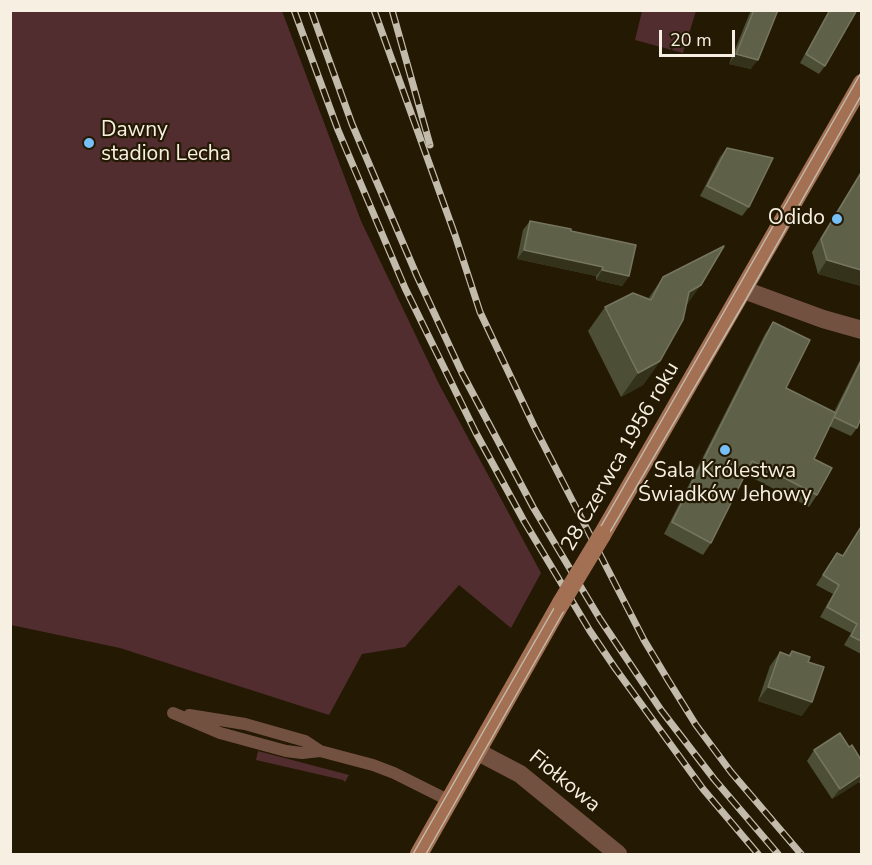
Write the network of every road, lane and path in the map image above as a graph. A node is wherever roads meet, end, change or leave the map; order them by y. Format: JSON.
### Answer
{"nodes":[{"id":1,"x":861,"y":83,"type":"edge"},
{"id":2,"x":744,"y":290,"type":"junction"},
{"id":3,"x":861,"y":330,"type":"edge"},
{"id":4,"x":320,"y":751,"type":"junction"},
{"id":5,"x":478,"y":752,"type":"junction"},
{"id":6,"x":450,"y":801,"type":"junction"},
{"id":7,"x":420,"y":855,"type":"edge"},
{"id":8,"x":618,"y":855,"type":"edge"}],
"edges":[{"from":1,"to":2,"type":"street","name":"28 Czerwca 1956 roku"},
{"from":2,"to":3,"type":"street"},
{"from":2,"to":5,"type":"street","name":"28 Czerwca 1956 roku","bridge":true},
{"from":4,"to":4,"type":"lane"},
{"from":4,"to":6,"type":"lane"},
{"from":5,"to":6,"type":"street","name":"28 Czerwca 1956 roku"},
{"from":5,"to":8,"type":"street","name":"Fiołkowa"},
{"from":6,"to":7,"type":"street","name":"28 Czerwca 1956 roku"}]}
